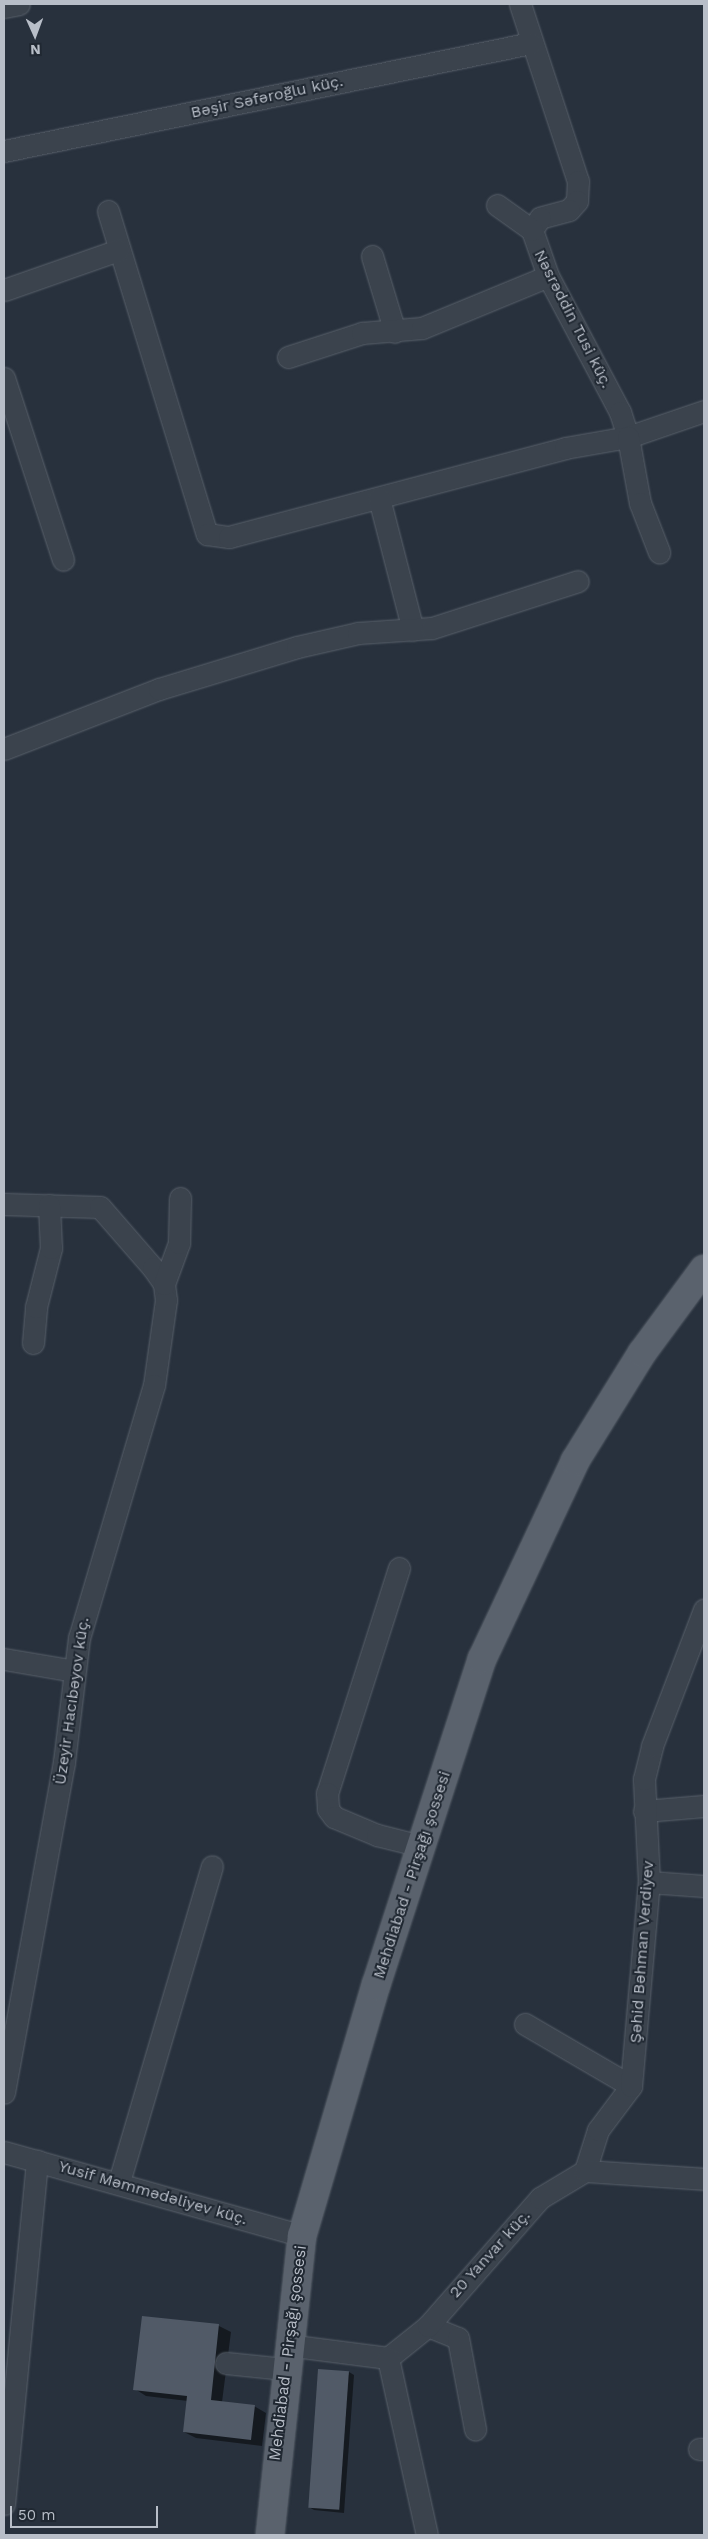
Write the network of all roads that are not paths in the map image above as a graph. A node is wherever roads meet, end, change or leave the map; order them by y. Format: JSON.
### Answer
{"nodes":[{"id":1,"x":19,"y":4,"type":"edge"},
{"id":2,"x":520,"y":4,"type":"edge"},
{"id":3,"x":4,"y":7,"type":"edge"},
{"id":4,"x":531,"y":42,"type":"junction"},
{"id":5,"x":4,"y":151,"type":"edge"},
{"id":6,"x":497,"y":205,"type":"dead end"},
{"id":7,"x":108,"y":211,"type":"dead end"},
{"id":8,"x":532,"y":230,"type":"junction"},
{"id":9,"x":118,"y":250,"type":"junction"},
{"id":10,"x":372,"y":256,"type":"dead end"},
{"id":11,"x":548,"y":276,"type":"junction"},
{"id":12,"x":4,"y":290,"type":"edge"},
{"id":13,"x":395,"y":332,"type":"junction"},
{"id":14,"x":288,"y":357,"type":"dead end"},
{"id":15,"x":4,"y":378,"type":"edge"},
{"id":16,"x":704,"y":411,"type":"edge"},
{"id":17,"x":628,"y":437,"type":"junction"},
{"id":18,"x":380,"y":498,"type":"junction"},
{"id":19,"x":659,"y":552,"type":"dead end"},
{"id":20,"x":64,"y":560,"type":"dead end"},
{"id":21,"x":578,"y":581,"type":"dead end"},
{"id":22,"x":413,"y":630,"type":"junction"},
{"id":23,"x":4,"y":749,"type":"edge"},
{"id":24,"x":180,"y":1198,"type":"dead end"},
{"id":25,"x":4,"y":1204,"type":"edge"},
{"id":26,"x":49,"y":1204,"type":"junction"},
{"id":27,"x":704,"y":1269,"type":"edge"},
{"id":28,"x":164,"y":1284,"type":"junction"},
{"id":29,"x":34,"y":1342,"type":"dead end"},
{"id":30,"x":399,"y":1568,"type":"dead end"},
{"id":31,"x":704,"y":1610,"type":"edge"},
{"id":32,"x":4,"y":1659,"type":"edge"},
{"id":33,"x":74,"y":1671,"type":"junction"},
{"id":34,"x":704,"y":1806,"type":"edge"},
{"id":35,"x":644,"y":1811,"type":"junction"},
{"id":36,"x":421,"y":1846,"type":"junction"},
{"id":37,"x":212,"y":1866,"type":"dead end"},
{"id":38,"x":649,"y":1882,"type":"junction"},
{"id":39,"x":704,"y":1886,"type":"edge"},
{"id":40,"x":525,"y":2024,"type":"dead end"},
{"id":41,"x":631,"y":2086,"type":"junction"},
{"id":42,"x":4,"y":2093,"type":"edge"},
{"id":43,"x":4,"y":2152,"type":"edge"},
{"id":44,"x":37,"y":2161,"type":"junction"},
{"id":45,"x":585,"y":2171,"type":"junction"},
{"id":46,"x":704,"y":2179,"type":"edge"},
{"id":47,"x":119,"y":2182,"type":"junction"},
{"id":48,"x":302,"y":2236,"type":"junction"},
{"id":49,"x":428,"y":2326,"type":"junction"},
{"id":50,"x":286,"y":2357,"type":"junction"},
{"id":51,"x":388,"y":2358,"type":"junction"},
{"id":52,"x":226,"y":2363,"type":"dead end"},
{"id":53,"x":476,"y":2429,"type":"dead end"},
{"id":54,"x":4,"y":2504,"type":"edge"},
{"id":55,"x":270,"y":2535,"type":"edge"},
{"id":56,"x":427,"y":2535,"type":"edge"}],
"edges":[{"from":1,"to":3,"type":"street"},
{"from":2,"to":4,"type":"street","name":"Nəsrəddin Tusi küç."},
{"from":4,"to":5,"type":"street","name":"Bəşir Səfəroğlu küç."},
{"from":4,"to":8,"type":"street","name":"Nəsrəddin Tusi küç."},
{"from":6,"to":8,"type":"street"},
{"from":7,"to":9,"type":"street"},
{"from":8,"to":11,"type":"street","name":"Nəsrəddin Tusi küç."},
{"from":9,"to":12,"type":"street"},
{"from":9,"to":18,"type":"street"},
{"from":10,"to":13,"type":"street"},
{"from":11,"to":13,"type":"street"},
{"from":11,"to":17,"type":"street","name":"Nəsrəddin Tusi küç."},
{"from":13,"to":14,"type":"street"},
{"from":15,"to":20,"type":"street"},
{"from":16,"to":17,"type":"street"},
{"from":17,"to":18,"type":"street"},
{"from":17,"to":19,"type":"street","name":"Nəsrəddin Tusi küç."},
{"from":18,"to":22,"type":"street"},
{"from":21,"to":22,"type":"street"},
{"from":22,"to":23,"type":"street"},
{"from":24,"to":28,"type":"street"},
{"from":25,"to":26,"type":"street"},
{"from":26,"to":28,"type":"street"},
{"from":26,"to":29,"type":"street"},
{"from":27,"to":36,"type":"main road","name":"Mehdiabad - Pirşağı şossesi"},
{"from":28,"to":33,"type":"street","name":"Üzeyir Hacıbəyov küç."},
{"from":30,"to":36,"type":"street"},
{"from":31,"to":35,"type":"street","name":"Şəhid Bəhman Verdiyev"},
{"from":32,"to":33,"type":"street"},
{"from":33,"to":42,"type":"street","name":"Üzeyir Hacıbəyov küç."},
{"from":34,"to":35,"type":"street"},
{"from":35,"to":38,"type":"street","name":"Şəhid Bəhman Verdiyev"},
{"from":36,"to":48,"type":"main road","name":"Mehdiabad - Pirşağı şossesi"},
{"from":37,"to":47,"type":"street"},
{"from":38,"to":39,"type":"street"},
{"from":38,"to":41,"type":"street","name":"Şəhid Bəhman Verdiyev"},
{"from":40,"to":41,"type":"street"},
{"from":41,"to":45,"type":"street"},
{"from":43,"to":44,"type":"street","name":"Yusif Məmmədəliyev küç."},
{"from":44,"to":47,"type":"street","name":"Yusif Məmmədəliyev küç."},
{"from":44,"to":54,"type":"street"},
{"from":45,"to":46,"type":"street"},
{"from":45,"to":49,"type":"street","name":"20 Yanvar küç."},
{"from":47,"to":48,"type":"street","name":"Yusif Məmmədəliyev küç."},
{"from":48,"to":50,"type":"main road","name":"Mehdiabad - Pirşağı şossesi"},
{"from":49,"to":51,"type":"street","name":"20 Yanvar küç."},
{"from":49,"to":53,"type":"street"},
{"from":50,"to":51,"type":"street"},
{"from":50,"to":52,"type":"street"},
{"from":50,"to":55,"type":"main road","name":"Mehdiabad - Pirşağı şossesi"},
{"from":51,"to":56,"type":"street"}]}
